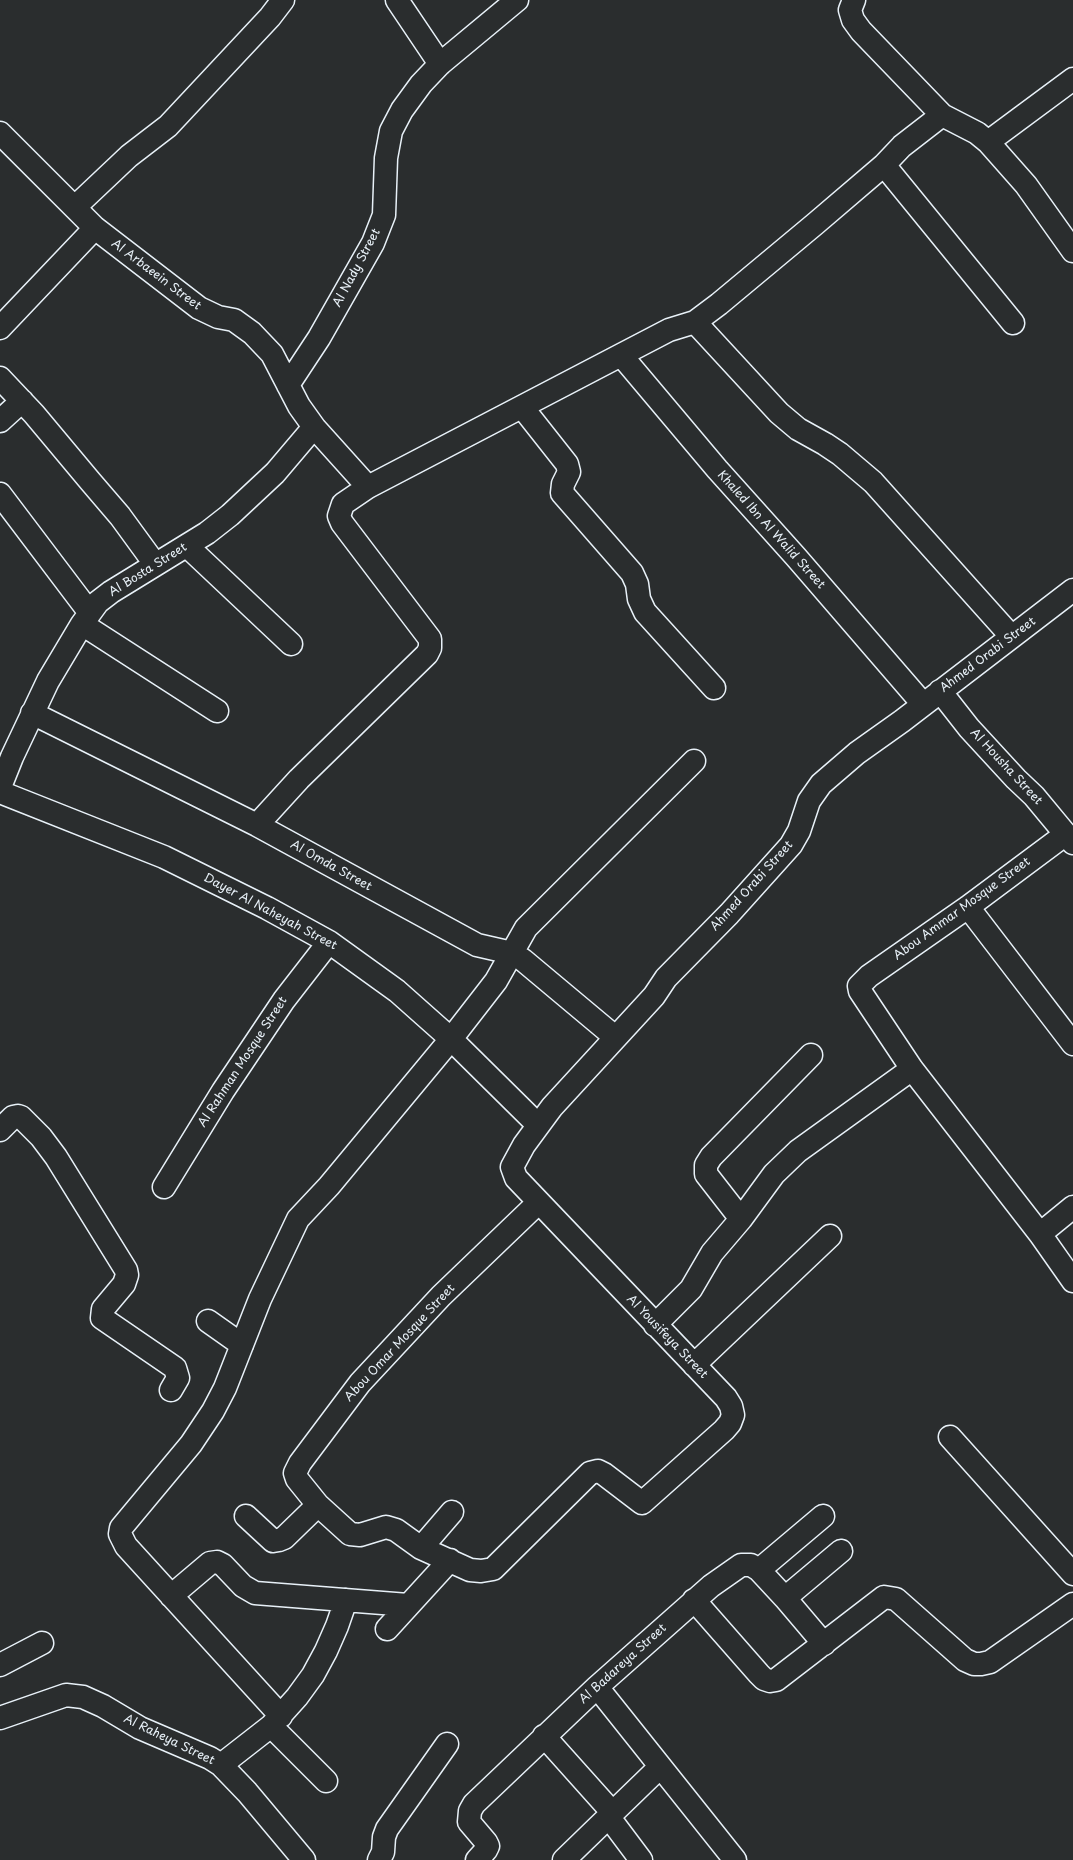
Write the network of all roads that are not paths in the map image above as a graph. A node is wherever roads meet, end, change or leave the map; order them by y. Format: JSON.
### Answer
{"nodes":[{"id":1,"x":283,"y":0,"type":"edge"},
{"id":2,"x":397,"y":0,"type":"edge"},
{"id":3,"x":517,"y":0,"type":"edge"},
{"id":4,"x":854,"y":0,"type":"edge"},
{"id":5,"x":440,"y":64,"type":"junction"},
{"id":6,"x":1073,"y":78,"type":"edge"},
{"id":7,"x":942,"y":115,"type":"junction"},
{"id":8,"x":0,"y":133,"type":"edge"},
{"id":9,"x":988,"y":142,"type":"junction"},
{"id":10,"x":884,"y":165,"type":"junction"},
{"id":11,"x":75,"y":207,"type":"junction"},
{"id":12,"x":95,"y":228,"type":"junction"},
{"id":13,"x":1073,"y":251,"type":"edge"},
{"id":14,"x":695,"y":322,"type":"junction"},
{"id":15,"x":1013,"y":323,"type":"dead end"},
{"id":16,"x":0,"y":328,"type":"edge"},
{"id":17,"x":621,"y":355,"type":"junction"},
{"id":18,"x":0,"y":378,"type":"edge"},
{"id":19,"x":288,"y":385,"type":"junction"},
{"id":20,"x":22,"y":402,"type":"junction"},
{"id":21,"x":522,"y":407,"type":"junction"},
{"id":22,"x":0,"y":421,"type":"edge"},
{"id":23,"x":314,"y":427,"type":"junction"},
{"id":24,"x":368,"y":487,"type":"junction"},
{"id":25,"x":0,"y":494,"type":"edge"},
{"id":26,"x":187,"y":546,"type":"junction"},
{"id":27,"x":155,"y":564,"type":"junction"},
{"id":28,"x":1073,"y":590,"type":"edge"},
{"id":29,"x":86,"y":618,"type":"junction"},
{"id":30,"x":1011,"y":636,"type":"junction"},
{"id":31,"x":292,"y":644,"type":"dead end"},
{"id":32,"x":714,"y":688,"type":"dead end"},
{"id":33,"x":940,"y":691,"type":"junction"},
{"id":34,"x":923,"y":704,"type":"junction"},
{"id":35,"x":216,"y":711,"type":"dead end"},
{"id":36,"x":32,"y":713,"type":"junction"},
{"id":37,"x":694,"y":761,"type":"dead end"},
{"id":38,"x":0,"y":787,"type":"edge"},
{"id":39,"x":0,"y":792,"type":"edge"},
{"id":40,"x":257,"y":825,"type":"junction"},
{"id":41,"x":1069,"y":838,"type":"edge"},
{"id":42,"x":968,"y":907,"type":"junction"},
{"id":43,"x":329,"y":942,"type":"junction"},
{"id":44,"x":512,"y":953,"type":"junction"},
{"id":45,"x":615,"y":1037,"type":"junction"},
{"id":46,"x":451,"y":1039,"type":"junction"},
{"id":47,"x":1073,"y":1044,"type":"edge"},
{"id":48,"x":811,"y":1055,"type":"dead end"},
{"id":49,"x":912,"y":1069,"type":"junction"},
{"id":50,"x":9,"y":1110,"type":"edge"},
{"id":51,"x":538,"y":1125,"type":"junction"},
{"id":52,"x":0,"y":1130,"type":"edge"},
{"id":53,"x":512,"y":1166,"type":"joint"},
{"id":54,"x":164,"y":1187,"type":"dead end"},
{"id":55,"x":539,"y":1202,"type":"junction"},
{"id":56,"x":1073,"y":1207,"type":"edge"},
{"id":57,"x":741,"y":1219,"type":"junction"},
{"id":58,"x":1040,"y":1234,"type":"junction"},
{"id":59,"x":830,"y":1236,"type":"dead end"},
{"id":60,"x":1073,"y":1281,"type":"edge"},
{"id":61,"x":208,"y":1321,"type":"dead end"},
{"id":62,"x":655,"y":1325,"type":"junction"},
{"id":63,"x":242,"y":1345,"type":"junction"},
{"id":64,"x":694,"y":1365,"type":"junction"},
{"id":65,"x":171,"y":1390,"type":"dead end"},
{"id":66,"x":950,"y":1437,"type":"dead end"},
{"id":67,"x":642,"y":1503,"type":"joint"},
{"id":68,"x":318,"y":1505,"type":"junction"},
{"id":69,"x":452,"y":1512,"type":"dead end"},
{"id":70,"x":246,"y":1516,"type":"dead end"},
{"id":71,"x":824,"y":1516,"type":"dead end"},
{"id":72,"x":420,"y":1548,"type":"junction"},
{"id":73,"x":841,"y":1551,"type":"dead end"},
{"id":74,"x":450,"y":1560,"type":"junction"},
{"id":75,"x":759,"y":1570,"type":"junction"},
{"id":76,"x":1073,"y":1574,"type":"edge"},
{"id":77,"x":172,"y":1596,"type":"junction"},
{"id":78,"x":785,"y":1598,"type":"junction"},
{"id":79,"x":346,"y":1600,"type":"junction"},
{"id":80,"x":694,"y":1600,"type":"junction"},
{"id":81,"x":1073,"y":1604,"type":"edge"},
{"id":82,"x":408,"y":1605,"type":"junction"},
{"id":83,"x":388,"y":1628,"type":"dead end"},
{"id":84,"x":42,"y":1643,"type":"dead end"},
{"id":85,"x":824,"y":1644,"type":"junction"},
{"id":86,"x":0,"y":1665,"type":"edge"},
{"id":87,"x":597,"y":1687,"type":"junction"},
{"id":88,"x":0,"y":1718,"type":"edge"},
{"id":89,"x":276,"y":1721,"type":"junction"},
{"id":90,"x":544,"y":1736,"type":"junction"},
{"id":91,"x":447,"y":1744,"type":"dead end"},
{"id":92,"x":221,"y":1765,"type":"junction"},
{"id":93,"x":660,"y":1767,"type":"junction"},
{"id":94,"x":326,"y":1781,"type":"dead end"},
{"id":95,"x":610,"y":1814,"type":"junction"},
{"id":96,"x":304,"y":1860,"type":"edge"},
{"id":97,"x":379,"y":1860,"type":"edge"},
{"id":98,"x":477,"y":1860,"type":"edge"},
{"id":99,"x":564,"y":1860,"type":"edge"},
{"id":100,"x":641,"y":1860,"type":"edge"},
{"id":101,"x":735,"y":1860,"type":"edge"}],
"edges":[{"from":1,"to":11,"type":"street"},
{"from":2,"to":5,"type":"street"},
{"from":3,"to":5,"type":"street","name":"Al Nady Street"},
{"from":4,"to":7,"type":"street"},
{"from":5,"to":19,"type":"street","name":"Al Nady Street"},
{"from":6,"to":9,"type":"street"},
{"from":7,"to":9,"type":"street"},
{"from":7,"to":10,"type":"street"},
{"from":8,"to":11,"type":"street","name":"Al Arbaeein Street"},
{"from":9,"to":13,"type":"street"},
{"from":10,"to":14,"type":"street"},
{"from":10,"to":15,"type":"street"},
{"from":11,"to":12,"type":"street","name":"Al Arbaeein Street"},
{"from":12,"to":16,"type":"street"},
{"from":12,"to":19,"type":"street","name":"Al Arbaeein Street"},
{"from":14,"to":17,"type":"street"},
{"from":14,"to":30,"type":"street"},
{"from":17,"to":21,"type":"street"},
{"from":17,"to":34,"type":"street","name":"Khaled Ibn Al Walid Street"},
{"from":18,"to":20,"type":"street"},
{"from":19,"to":23,"type":"street","name":"Al Arbaeein Street"},
{"from":20,"to":22,"type":"street"},
{"from":20,"to":27,"type":"street"},
{"from":21,"to":24,"type":"street"},
{"from":21,"to":32,"type":"street"},
{"from":23,"to":24,"type":"street","name":"Al Arbaeein Street"},
{"from":23,"to":26,"type":"street","name":"Al Bosta Street"},
{"from":24,"to":40,"type":"street"},
{"from":25,"to":29,"type":"street"},
{"from":26,"to":27,"type":"street","name":"Al Bosta Street"},
{"from":26,"to":31,"type":"street"},
{"from":27,"to":29,"type":"street","name":"Al Bosta Street"},
{"from":28,"to":30,"type":"street","name":"Ahmed Orabi Street"},
{"from":29,"to":35,"type":"street"},
{"from":29,"to":36,"type":"street","name":"Al Bosta Street"},
{"from":30,"to":33,"type":"street","name":"Ahmed Orabi Street"},
{"from":33,"to":34,"type":"street","name":"Ahmed Orabi Street"},
{"from":33,"to":41,"type":"street","name":"Al Housha Street"},
{"from":34,"to":45,"type":"street","name":"Ahmed Orabi Street"},
{"from":36,"to":38,"type":"street","name":"Al Bosta Street"},
{"from":36,"to":40,"type":"street","name":"Al Omda Street"},
{"from":37,"to":44,"type":"street"},
{"from":39,"to":43,"type":"street","name":"Dayer Al Naheyah Street"},
{"from":40,"to":44,"type":"street","name":"Al Omda Street"},
{"from":41,"to":42,"type":"street","name":"Abou Ammar Mosque Street"},
{"from":42,"to":47,"type":"street"},
{"from":42,"to":49,"type":"street","name":"Abou Ammar Mosque Street"},
{"from":43,"to":46,"type":"street","name":"Dayer Al Naheyah Street"},
{"from":43,"to":54,"type":"street","name":"Al Rahman Mosque Street"},
{"from":44,"to":45,"type":"street","name":"Al Omda Street"},
{"from":44,"to":46,"type":"street"},
{"from":45,"to":51,"type":"street","name":"Ahmed Orabi Street"},
{"from":46,"to":51,"type":"street","name":"Dayer Al Naheyah Street"},
{"from":46,"to":63,"type":"street"},
{"from":48,"to":57,"type":"street"},
{"from":49,"to":57,"type":"street"},
{"from":49,"to":58,"type":"street"},
{"from":50,"to":52,"type":"street"},
{"from":50,"to":65,"type":"street"},
{"from":51,"to":53,"type":"street","name":"Ahmed Orabi Street"},
{"from":53,"to":55,"type":"street","name":"Al Yousifeya Street"},
{"from":55,"to":62,"type":"street","name":"Al Yousifeya Street"},
{"from":55,"to":68,"type":"street","name":"Abou Omar Mosque Street"},
{"from":56,"to":58,"type":"street"},
{"from":57,"to":62,"type":"street"},
{"from":58,"to":60,"type":"street"},
{"from":59,"to":64,"type":"street"},
{"from":61,"to":63,"type":"street"},
{"from":62,"to":64,"type":"street","name":"Al Yousifeya Street"},
{"from":63,"to":77,"type":"street"},
{"from":64,"to":67,"type":"street","name":"Al Yousifeya Street"},
{"from":66,"to":76,"type":"street"},
{"from":67,"to":74,"type":"street","name":"Abou Omar Mosque Street"},
{"from":68,"to":70,"type":"street"},
{"from":68,"to":72,"type":"street","name":"Abou Omar Mosque Street"},
{"from":69,"to":72,"type":"street"},
{"from":71,"to":75,"type":"street"},
{"from":72,"to":74,"type":"street","name":"Abou Omar Mosque Street"},
{"from":73,"to":78,"type":"street"},
{"from":74,"to":82,"type":"street"},
{"from":75,"to":78,"type":"street"},
{"from":75,"to":80,"type":"street","name":"Al Badareya Street"},
{"from":77,"to":79,"type":"street"},
{"from":77,"to":89,"type":"street"},
{"from":78,"to":85,"type":"street"},
{"from":79,"to":82,"type":"street"},
{"from":79,"to":89,"type":"street"},
{"from":80,"to":85,"type":"street"},
{"from":80,"to":87,"type":"street","name":"Al Badareya Street"},
{"from":81,"to":85,"type":"street"},
{"from":82,"to":83,"type":"street"},
{"from":84,"to":86,"type":"street"},
{"from":87,"to":90,"type":"street","name":"Al Badareya Street"},
{"from":87,"to":93,"type":"street"},
{"from":88,"to":92,"type":"street","name":"Al Raheya Street"},
{"from":89,"to":92,"type":"street"},
{"from":89,"to":94,"type":"street"},
{"from":90,"to":95,"type":"street"},
{"from":90,"to":98,"type":"street","name":"Al Badareya Street"},
{"from":91,"to":97,"type":"street"},
{"from":92,"to":96,"type":"street","name":"Al Raheya Street"},
{"from":93,"to":95,"type":"street"},
{"from":93,"to":101,"type":"street"},
{"from":95,"to":99,"type":"street"},
{"from":95,"to":100,"type":"street"}]}
